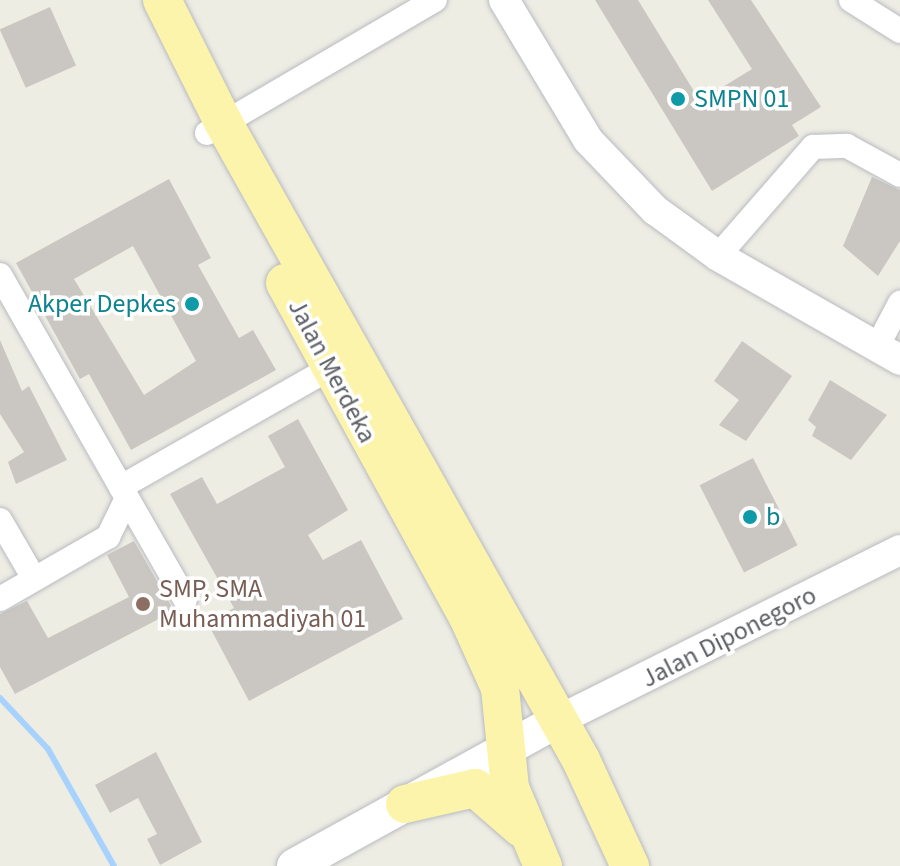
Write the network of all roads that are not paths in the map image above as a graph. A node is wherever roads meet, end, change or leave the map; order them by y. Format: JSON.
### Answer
{"nodes":[{"id":1,"x":144,"y":0,"type":"edge"},
{"id":2,"x":162,"y":0,"type":"edge"},
{"id":3,"x":435,"y":0,"type":"edge"},
{"id":4,"x":504,"y":0,"type":"edge"},
{"id":5,"x":851,"y":0,"type":"edge"},
{"id":6,"x":900,"y":31,"type":"edge"},
{"id":7,"x":215,"y":128,"type":"junction"},
{"id":8,"x":900,"y":175,"type":"edge"},
{"id":9,"x":718,"y":256,"type":"junction"},
{"id":10,"x":0,"y":275,"type":"edge"},
{"id":11,"x":900,"y":303,"type":"edge"},
{"id":12,"x":888,"y":353,"type":"edge"},
{"id":13,"x":329,"y":369,"type":"junction"},
{"id":14,"x":124,"y":493,"type":"junction"},
{"id":15,"x":0,"y":520,"type":"edge"},
{"id":16,"x":900,"y":550,"type":"edge"},
{"id":17,"x":33,"y":577,"type":"junction"},
{"id":18,"x":0,"y":599,"type":"edge"},
{"id":19,"x":185,"y":599,"type":"dead end"},
{"id":20,"x":557,"y":721,"type":"junction"},
{"id":21,"x":510,"y":744,"type":"junction"},
{"id":22,"x":405,"y":804,"type":"junction"},
{"id":23,"x":525,"y":833,"type":"junction"},
{"id":24,"x":294,"y":866,"type":"edge"},
{"id":25,"x":543,"y":866,"type":"edge"},
{"id":26,"x":630,"y":866,"type":"edge"}],
"edges":[{"from":1,"to":7,"type":"main road","name":"Jalan Merdeka"},
{"from":2,"to":7,"type":"main road","name":"Jalan Merdeka"},
{"from":3,"to":7,"type":"street"},
{"from":4,"to":9,"type":"street"},
{"from":5,"to":6,"type":"street"},
{"from":7,"to":13,"type":"main road","name":"Jalan Merdeka"},
{"from":7,"to":20,"type":"main road","name":"Jalan Merdeka"},
{"from":8,"to":9,"type":"street"},
{"from":9,"to":12,"type":"street"},
{"from":10,"to":14,"type":"street"},
{"from":11,"to":12,"type":"street"},
{"from":13,"to":14,"type":"street"},
{"from":13,"to":21,"type":"main road","name":"Jalan Merdeka"},
{"from":14,"to":17,"type":"street"},
{"from":14,"to":19,"type":"street"},
{"from":15,"to":17,"type":"street"},
{"from":16,"to":20,"type":"street","name":"Jalan Diponegoro"},
{"from":17,"to":18,"type":"street"},
{"from":20,"to":21,"type":"main road"},
{"from":20,"to":26,"type":"main road","name":"Jalan Merdeka"},
{"from":21,"to":22,"type":"main road"},
{"from":21,"to":23,"type":"main road","name":"Jalan Merdeka"},
{"from":22,"to":23,"type":"main road"},
{"from":22,"to":24,"type":"main road"},
{"from":23,"to":25,"type":"main road"}]}
